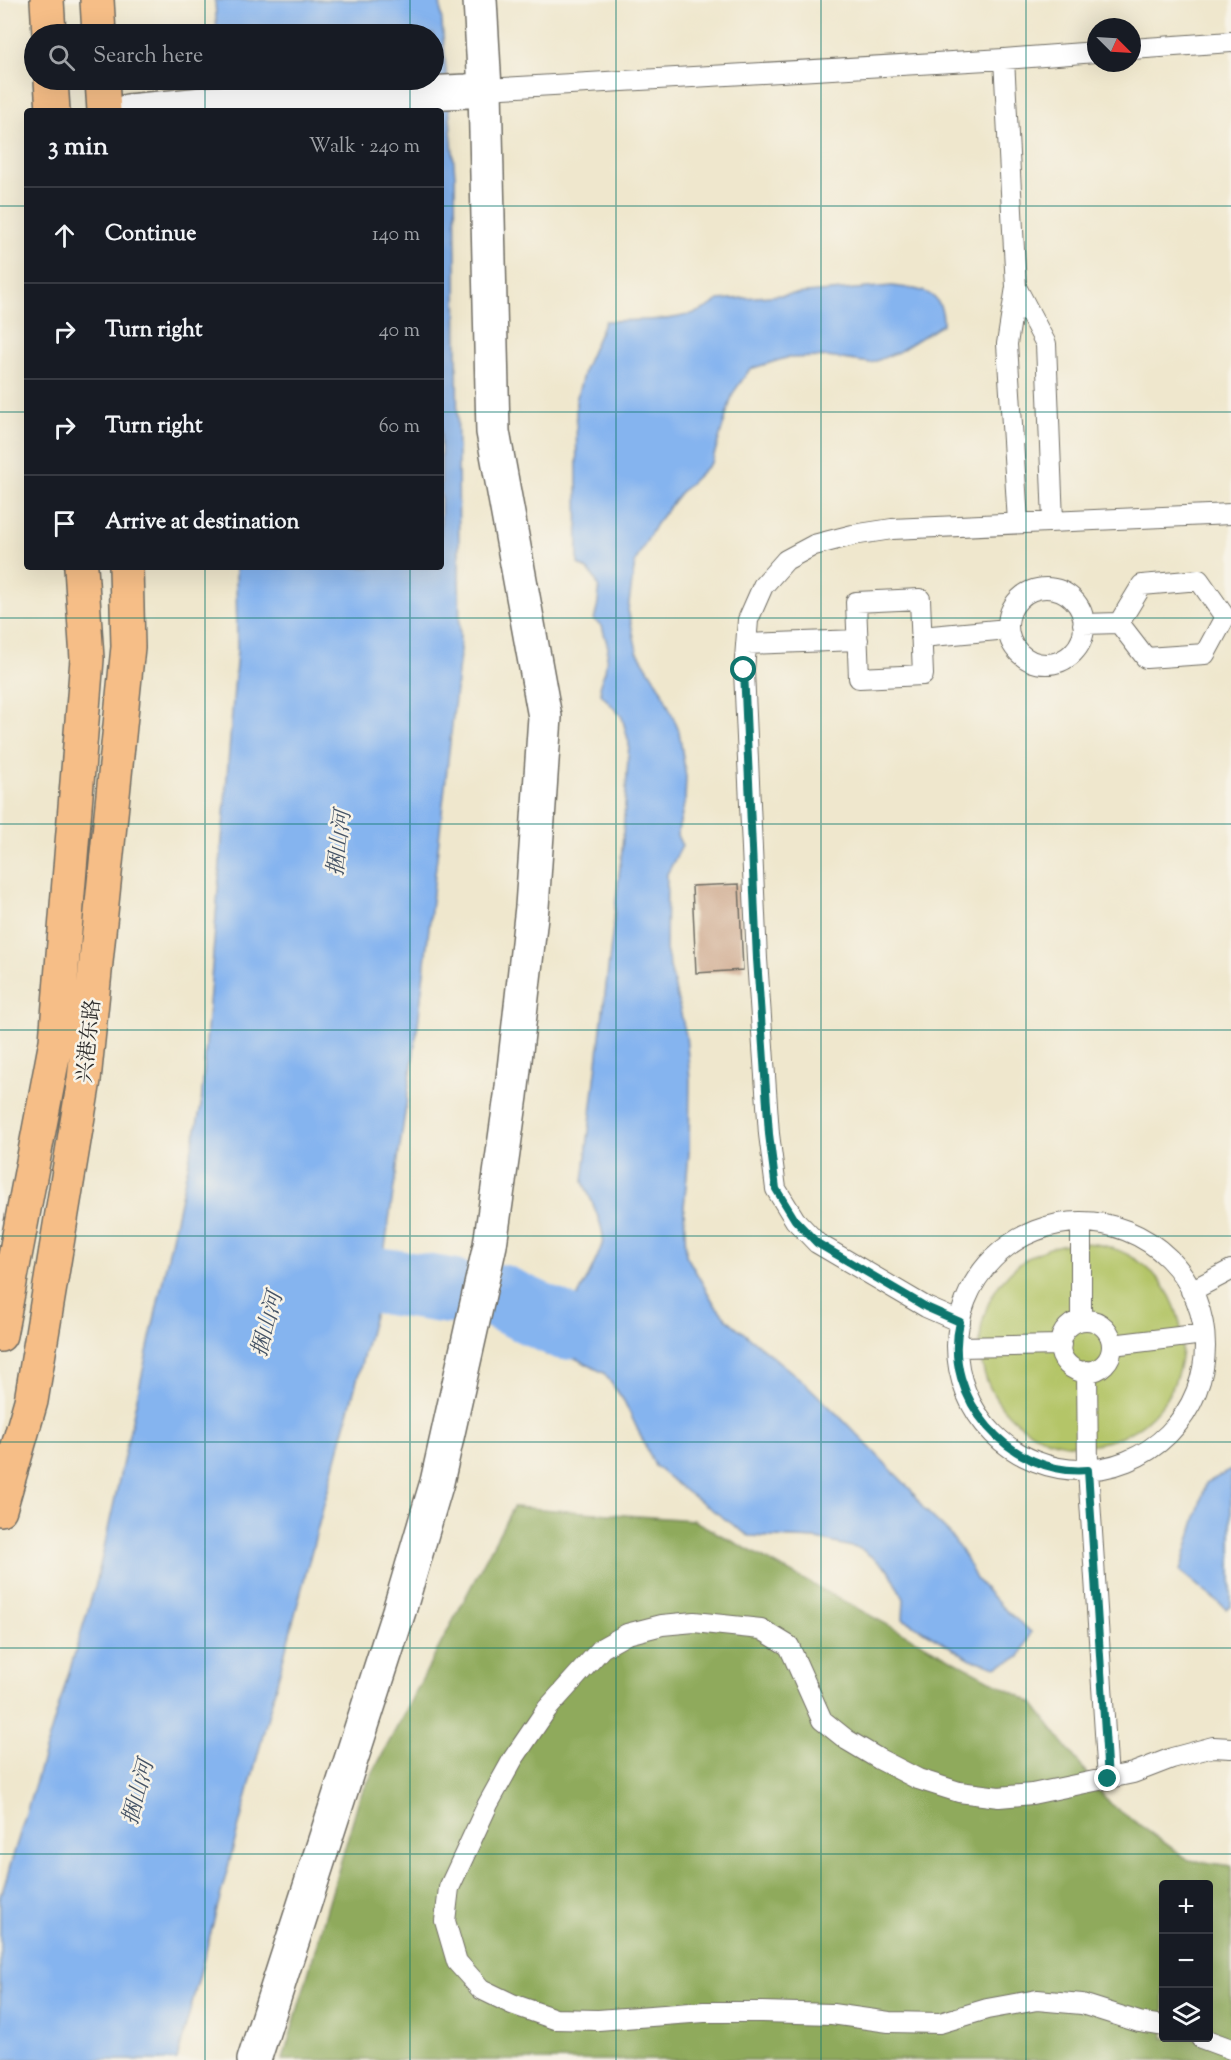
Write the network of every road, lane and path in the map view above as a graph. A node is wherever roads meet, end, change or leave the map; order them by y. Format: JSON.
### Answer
{"nodes":[{"id":1,"x":46,"y":0,"type":"edge"},
{"id":2,"x":97,"y":0,"type":"edge"},
{"id":3,"x":480,"y":0,"type":"edge"},
{"id":4,"x":48,"y":24,"type":"edge"},
{"id":5,"x":98,"y":24,"type":"edge"},
{"id":6,"x":1231,"y":42,"type":"edge"},
{"id":7,"x":1141,"y":49,"type":"edge"},
{"id":8,"x":1087,"y":53,"type":"edge"},
{"id":9,"x":1004,"y":59,"type":"junction"},
{"id":10,"x":52,"y":90,"type":"edge"},
{"id":11,"x":103,"y":90,"type":"edge"},
{"id":12,"x":476,"y":90,"type":"junction"},
{"id":13,"x":53,"y":108,"type":"edge"},
{"id":14,"x":104,"y":108,"type":"edge"},
{"id":15,"x":160,"y":108,"type":"edge"},
{"id":16,"x":1016,"y":287,"type":"junction"},
{"id":17,"x":1231,"y":514,"type":"edge"},
{"id":18,"x":1053,"y":521,"type":"junction"},
{"id":19,"x":1018,"y":522,"type":"junction"},
{"id":20,"x":81,"y":570,"type":"edge"},
{"id":21,"x":126,"y":570,"type":"edge"},
{"id":22,"x":1228,"y":616,"type":"edge"},
{"id":23,"x":1119,"y":623,"type":"junction"},
{"id":24,"x":1083,"y":624,"type":"junction"},
{"id":25,"x":1008,"y":629,"type":"junction"},
{"id":26,"x":921,"y":637,"type":"junction"},
{"id":27,"x":858,"y":640,"type":"junction"},
{"id":28,"x":746,"y":644,"type":"junction"},
{"id":29,"x":1081,"y":1222,"type":"junction"},
{"id":30,"x":1231,"y":1270,"type":"edge"},
{"id":31,"x":1191,"y":1291,"type":"junction"},
{"id":32,"x":1081,"y":1320,"type":"junction"},
{"id":33,"x":960,"y":1322,"type":"junction"},
{"id":34,"x":1204,"y":1334,"type":"junction"},
{"id":35,"x":0,"y":1335,"type":"edge"},
{"id":36,"x":1112,"y":1345,"type":"junction"},
{"id":37,"x":1061,"y":1346,"type":"junction"},
{"id":38,"x":958,"y":1347,"type":"junction"},
{"id":39,"x":1087,"y":1371,"type":"junction"},
{"id":40,"x":1088,"y":1470,"type":"junction"},
{"id":41,"x":0,"y":1509,"type":"edge"},
{"id":42,"x":1231,"y":1748,"type":"edge"},
{"id":43,"x":1108,"y":1779,"type":"junction"},
{"id":44,"x":1159,"y":2025,"type":"edge"},
{"id":45,"x":1213,"y":2042,"type":"edge"},
{"id":46,"x":1231,"y":2049,"type":"edge"},
{"id":47,"x":254,"y":2060,"type":"edge"}],
"edges":[{"from":1,"to":4,"type":"main road"},
{"from":2,"to":5,"type":"main road"},
{"from":3,"to":12,"type":"street"},
{"from":6,"to":7,"type":"lane"},
{"from":8,"to":9,"type":"lane"},
{"from":9,"to":12,"type":"lane"},
{"from":9,"to":16,"type":"lane"},
{"from":10,"to":13,"type":"main road"},
{"from":11,"to":14,"type":"main road"},
{"from":12,"to":15,"type":"street"},
{"from":12,"to":47,"type":"street"},
{"from":16,"to":18,"type":"lane"},
{"from":16,"to":19,"type":"lane"},
{"from":17,"to":18,"type":"lane"},
{"from":18,"to":19,"type":"lane"},
{"from":19,"to":28,"type":"lane"},
{"from":20,"to":35,"type":"main road","name":"兴港东路"},
{"from":21,"to":41,"type":"main road","name":"兴港东路"},
{"from":22,"to":23,"type":"lane"},
{"from":22,"to":23,"type":"lane"},
{"from":23,"to":24,"type":"lane"},
{"from":24,"to":25,"type":"lane"},
{"from":24,"to":25,"type":"lane"},
{"from":25,"to":26,"type":"lane"},
{"from":26,"to":27,"type":"lane"},
{"from":26,"to":27,"type":"lane"},
{"from":27,"to":28,"type":"lane"},
{"from":28,"to":33,"type":"lane"},
{"from":29,"to":31,"type":"lane"},
{"from":29,"to":32,"type":"lane"},
{"from":29,"to":33,"type":"lane"},
{"from":30,"to":31,"type":"lane"},
{"from":31,"to":34,"type":"lane"},
{"from":32,"to":36,"type":"lane"},
{"from":32,"to":37,"type":"lane"},
{"from":33,"to":38,"type":"lane"},
{"from":34,"to":36,"type":"lane"},
{"from":34,"to":40,"type":"lane"},
{"from":36,"to":39,"type":"lane"},
{"from":37,"to":38,"type":"lane"},
{"from":37,"to":39,"type":"lane"},
{"from":38,"to":40,"type":"lane"},
{"from":39,"to":40,"type":"lane"},
{"from":40,"to":43,"type":"lane"},
{"from":42,"to":43,"type":"lane"},
{"from":43,"to":44,"type":"lane"},
{"from":45,"to":46,"type":"lane"}]}
